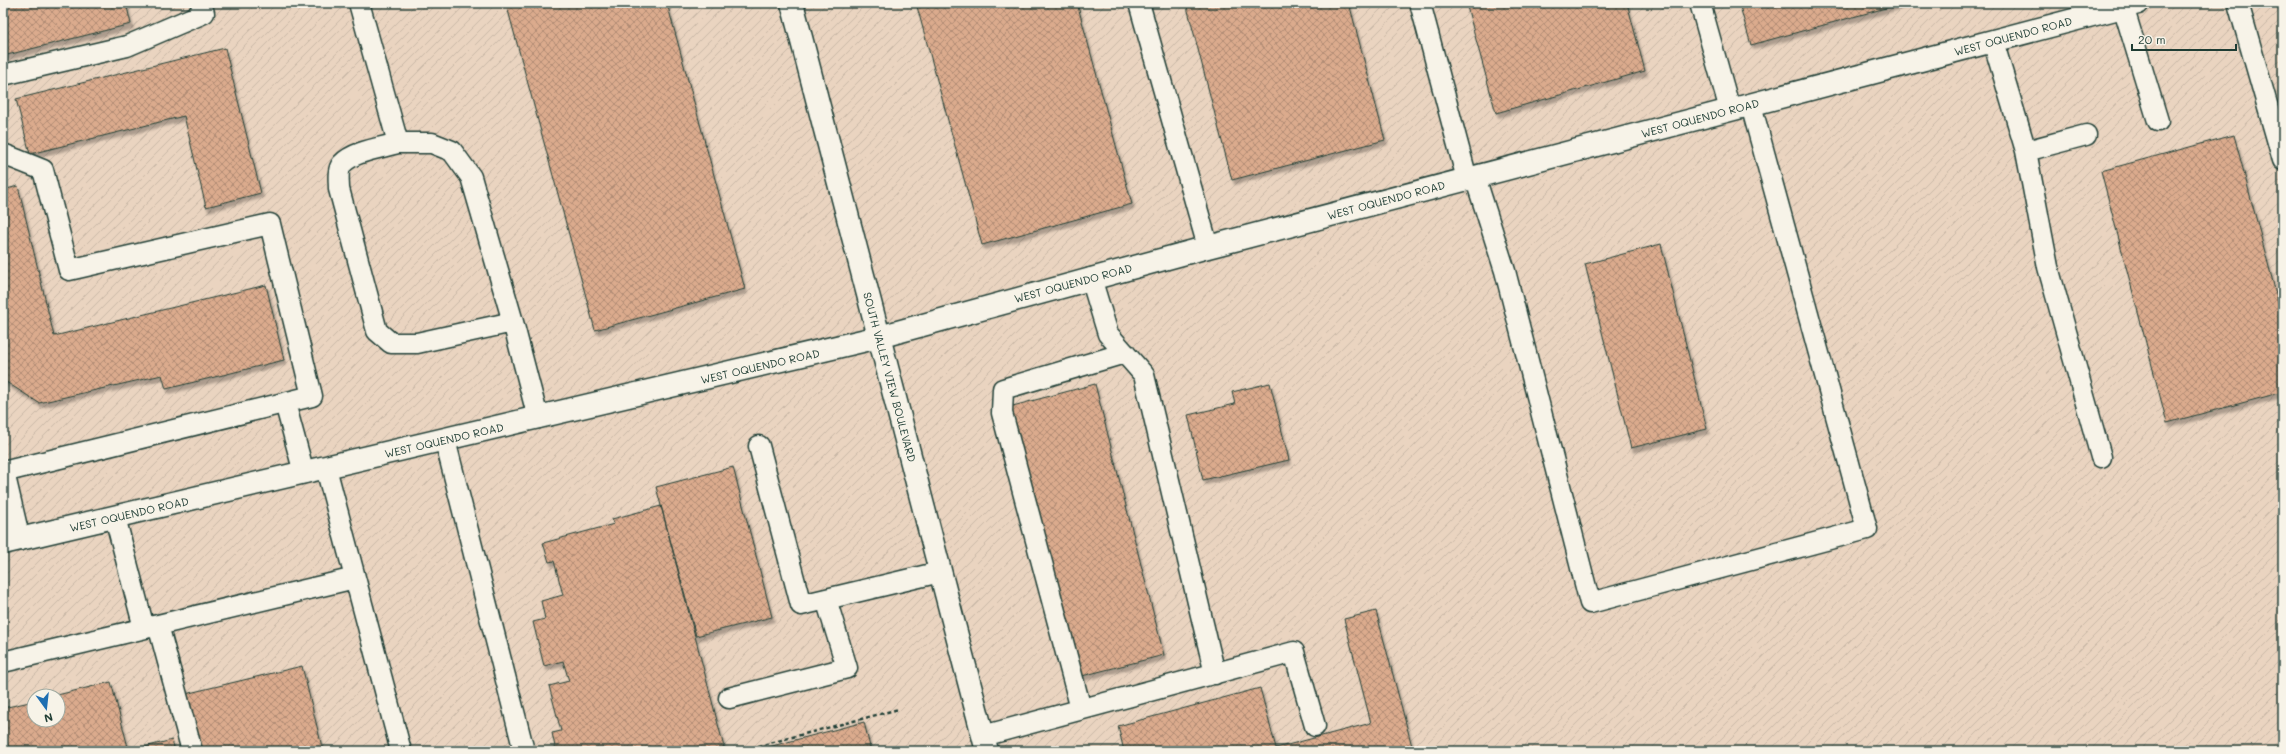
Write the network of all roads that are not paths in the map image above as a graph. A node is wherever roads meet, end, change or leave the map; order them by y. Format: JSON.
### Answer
{"nodes":[{"id":1,"x":201,"y":3,"type":"edge"},
{"id":2,"x":359,"y":3,"type":"edge"},
{"id":3,"x":792,"y":3,"type":"edge"},
{"id":4,"x":1139,"y":3,"type":"edge"},
{"id":5,"x":1420,"y":3,"type":"edge"},
{"id":6,"x":1700,"y":3,"type":"edge"},
{"id":7,"x":2238,"y":3,"type":"edge"},
{"id":8,"x":2128,"y":4,"type":"edge"},
{"id":9,"x":1993,"y":41,"type":"junction"},
{"id":10,"x":3,"y":75,"type":"edge"},
{"id":11,"x":1751,"y":105,"type":"junction"},
{"id":12,"x":1730,"y":110,"type":"junction"},
{"id":13,"x":2158,"y":121,"type":"dead end"},
{"id":14,"x":2086,"y":135,"type":"dead end"},
{"id":15,"x":398,"y":144,"type":"junction"},
{"id":16,"x":2026,"y":151,"type":"junction"},
{"id":17,"x":3,"y":154,"type":"edge"},
{"id":18,"x":2283,"y":160,"type":"edge"},
{"id":19,"x":1471,"y":178,"type":"junction"},
{"id":20,"x":1208,"y":247,"type":"junction"},
{"id":21,"x":1091,"y":278,"type":"junction"},
{"id":22,"x":513,"y":322,"type":"junction"},
{"id":23,"x":879,"y":337,"type":"junction"},
{"id":24,"x":1125,"y":353,"type":"junction"},
{"id":25,"x":285,"y":403,"type":"junction"},
{"id":26,"x":538,"y":418,"type":"junction"},
{"id":27,"x":445,"y":440,"type":"junction"},
{"id":28,"x":759,"y":446,"type":"dead end"},
{"id":29,"x":2100,"y":457,"type":"dead end"},
{"id":30,"x":326,"y":468,"type":"junction"},
{"id":31,"x":4,"y":472,"type":"edge"},
{"id":32,"x":304,"y":473,"type":"junction"},
{"id":33,"x":115,"y":517,"type":"junction"},
{"id":34,"x":11,"y":542,"type":"edge"},
{"id":35,"x":940,"y":572,"type":"junction"},
{"id":36,"x":355,"y":578,"type":"junction"},
{"id":37,"x":826,"y":598,"type":"junction"},
{"id":38,"x":151,"y":626,"type":"junction"},
{"id":39,"x":3,"y":662,"type":"edge"},
{"id":40,"x":1215,"y":674,"type":"junction"},
{"id":41,"x":729,"y":698,"type":"dead end"},
{"id":42,"x":1081,"y":709,"type":"junction"},
{"id":43,"x":1316,"y":726,"type":"dead end"},
{"id":44,"x":985,"y":743,"type":"edge"},
{"id":45,"x":192,"y":751,"type":"edge"},
{"id":46,"x":401,"y":751,"type":"edge"},
{"id":47,"x":524,"y":751,"type":"edge"}],
"edges":[{"from":1,"to":10,"type":"lane"},
{"from":2,"to":15,"type":"lane"},
{"from":3,"to":23,"type":"street","name":"SOUTH VALLEY VIEW BOULEVARD"},
{"from":4,"to":20,"type":"lane"},
{"from":5,"to":19,"type":"lane"},
{"from":6,"to":12,"type":"lane"},
{"from":7,"to":18,"type":"lane"},
{"from":8,"to":9,"type":"street","name":"WEST OQUENDO ROAD"},
{"from":8,"to":13,"type":"lane"},
{"from":9,"to":11,"type":"street","name":"WEST OQUENDO ROAD"},
{"from":9,"to":16,"type":"lane"},
{"from":11,"to":12,"type":"street","name":"WEST OQUENDO ROAD"},
{"from":11,"to":19,"type":"lane"},
{"from":12,"to":19,"type":"street","name":"WEST OQUENDO ROAD"},
{"from":14,"to":16,"type":"lane"},
{"from":15,"to":22,"type":"lane"},
{"from":15,"to":22,"type":"lane"},
{"from":16,"to":29,"type":"lane"},
{"from":17,"to":25,"type":"lane"},
{"from":19,"to":20,"type":"street","name":"WEST OQUENDO ROAD"},
{"from":20,"to":21,"type":"street","name":"WEST OQUENDO ROAD"},
{"from":21,"to":23,"type":"street","name":"WEST OQUENDO ROAD"},
{"from":21,"to":24,"type":"lane"},
{"from":22,"to":26,"type":"lane"},
{"from":23,"to":26,"type":"street","name":"WEST OQUENDO ROAD"},
{"from":23,"to":35,"type":"street","name":"SOUTH VALLEY VIEW BOULEVARD"},
{"from":24,"to":40,"type":"lane"},
{"from":24,"to":42,"type":"lane"},
{"from":25,"to":31,"type":"lane"},
{"from":25,"to":32,"type":"lane"},
{"from":26,"to":27,"type":"street","name":"WEST OQUENDO ROAD"},
{"from":27,"to":30,"type":"street","name":"WEST OQUENDO ROAD"},
{"from":27,"to":47,"type":"lane"},
{"from":28,"to":37,"type":"lane"},
{"from":30,"to":32,"type":"street","name":"WEST OQUENDO ROAD"},
{"from":30,"to":36,"type":"lane"},
{"from":31,"to":34,"type":"lane"},
{"from":32,"to":33,"type":"street","name":"WEST OQUENDO ROAD"},
{"from":33,"to":34,"type":"street","name":"WEST OQUENDO ROAD"},
{"from":33,"to":38,"type":"lane"},
{"from":35,"to":37,"type":"lane"},
{"from":35,"to":44,"type":"street","name":"SOUTH VALLEY VIEW BOULEVARD"},
{"from":36,"to":38,"type":"lane"},
{"from":36,"to":46,"type":"lane"},
{"from":37,"to":41,"type":"lane"},
{"from":38,"to":39,"type":"lane"},
{"from":38,"to":45,"type":"lane"},
{"from":40,"to":42,"type":"lane"},
{"from":40,"to":43,"type":"lane"},
{"from":42,"to":44,"type":"lane"}]}
